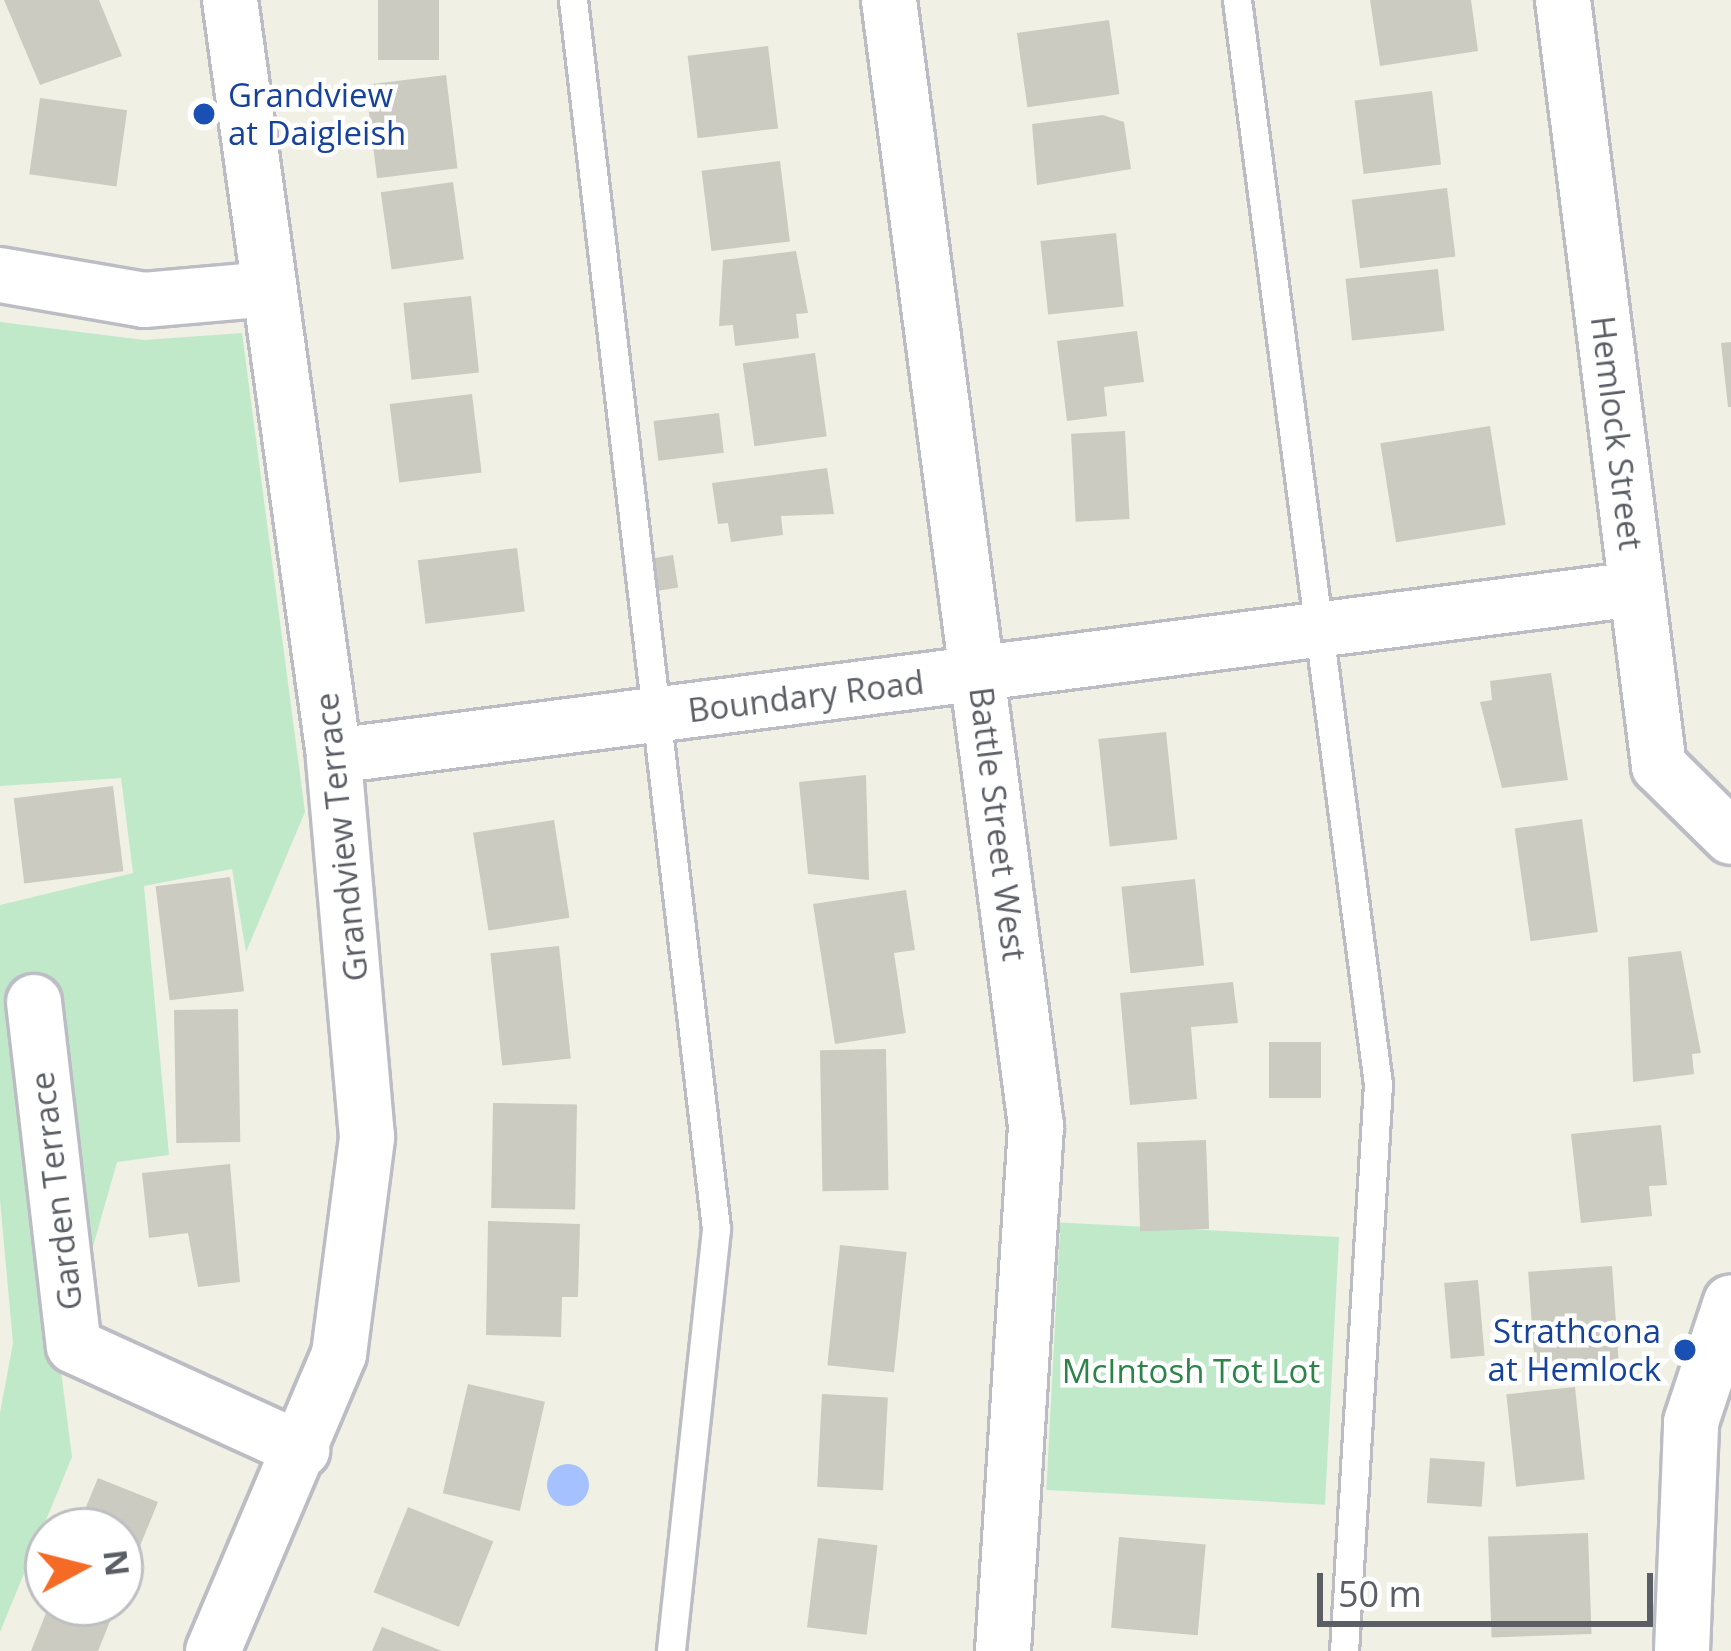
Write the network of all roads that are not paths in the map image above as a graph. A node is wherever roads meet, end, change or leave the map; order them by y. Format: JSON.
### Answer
{"nodes":[{"id":1,"x":230,"y":0,"type":"edge"},
{"id":2,"x":573,"y":0,"type":"edge"},
{"id":3,"x":889,"y":0,"type":"edge"},
{"id":4,"x":1237,"y":0,"type":"edge"},
{"id":5,"x":1563,"y":0,"type":"edge"},
{"id":6,"x":0,"y":275,"type":"edge"},
{"id":7,"x":270,"y":290,"type":"junction"},
{"id":8,"x":1636,"y":589,"type":"junction"},
{"id":9,"x":1315,"y":630,"type":"junction"},
{"id":10,"x":979,"y":674,"type":"junction"},
{"id":11,"x":664,"y":714,"type":"junction"},
{"id":12,"x":334,"y":756,"type":"junction"},
{"id":13,"x":1731,"y":837,"type":"edge"},
{"id":14,"x":34,"y":1002,"type":"dead end"},
{"id":15,"x":1731,"y":1301,"type":"edge"},
{"id":16,"x":302,"y":1450,"type":"junction"},
{"id":17,"x":213,"y":1651,"type":"edge"},
{"id":18,"x":671,"y":1651,"type":"edge"},
{"id":19,"x":1003,"y":1651,"type":"edge"},
{"id":20,"x":1344,"y":1651,"type":"edge"},
{"id":21,"x":1682,"y":1651,"type":"edge"}],
"edges":[{"from":1,"to":7,"type":"street","name":"Grandview Terrace"},
{"from":2,"to":11,"type":"lane"},
{"from":3,"to":10,"type":"street","name":"Battle Street West"},
{"from":4,"to":9,"type":"lane"},
{"from":5,"to":8,"type":"street","name":"Hemlock Street"},
{"from":6,"to":7,"type":"street"},
{"from":7,"to":12,"type":"street","name":"Grandview Terrace"},
{"from":8,"to":9,"type":"street","name":"Boundary Road"},
{"from":8,"to":13,"type":"street","name":"Hemlock Street"},
{"from":9,"to":10,"type":"street","name":"Boundary Road"},
{"from":9,"to":20,"type":"lane"},
{"from":10,"to":11,"type":"street","name":"Boundary Road"},
{"from":10,"to":19,"type":"street","name":"Battle Street West"},
{"from":11,"to":12,"type":"street","name":"Boundary Road"},
{"from":11,"to":18,"type":"lane"},
{"from":12,"to":16,"type":"street","name":"Grandview Terrace"},
{"from":14,"to":16,"type":"street","name":"Garden Terrace"},
{"from":15,"to":21,"type":"street"},
{"from":16,"to":17,"type":"street","name":"Grandview Terrace"}]}
